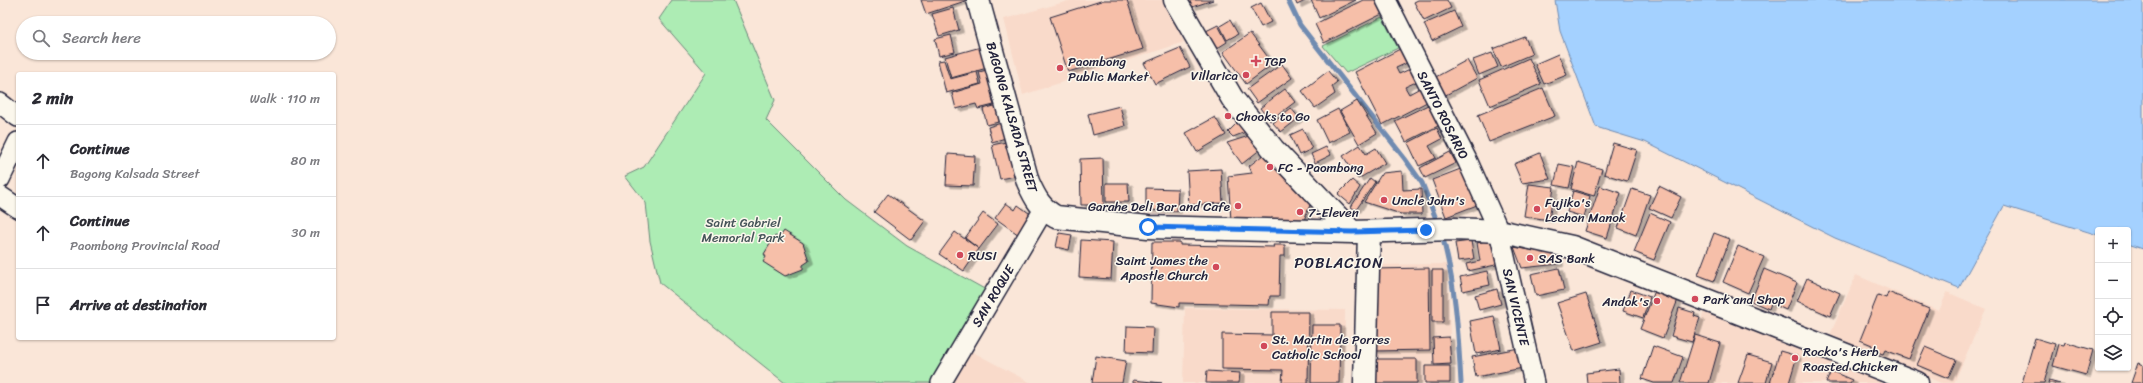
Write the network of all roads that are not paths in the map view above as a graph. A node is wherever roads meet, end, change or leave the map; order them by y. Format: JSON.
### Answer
{"nodes":[{"id":1,"x":978,"y":0,"type":"edge"},
{"id":2,"x":1175,"y":0,"type":"edge"},
{"id":3,"x":1386,"y":0,"type":"edge"},
{"id":4,"x":0,"y":103,"type":"edge"},
{"id":5,"x":16,"y":115,"type":"edge"},
{"id":6,"x":16,"y":146,"type":"edge"},
{"id":7,"x":0,"y":179,"type":"edge"},
{"id":8,"x":0,"y":196,"type":"edge"},
{"id":9,"x":16,"y":207,"type":"edge"},
{"id":10,"x":1044,"y":209,"type":"junction"},
{"id":11,"x":1499,"y":231,"type":"junction"},
{"id":12,"x":1360,"y":232,"type":"junction"},
{"id":13,"x":941,"y":383,"type":"edge"},
{"id":14,"x":1365,"y":383,"type":"edge"},
{"id":15,"x":1534,"y":383,"type":"edge"},
{"id":16,"x":1917,"y":383,"type":"edge"}],
"edges":[{"from":1,"to":10,"type":"main road","name":"BAGONG KALSADA STREET"},
{"from":2,"to":12,"type":"main road"},
{"from":3,"to":11,"type":"street","name":"SANTO ROSARIO"},
{"from":4,"to":5,"type":"street"},
{"from":6,"to":7,"type":"street"},
{"from":8,"to":9,"type":"street"},
{"from":10,"to":12,"type":"main road"},
{"from":10,"to":13,"type":"street","name":"SAN ROQUE"},
{"from":11,"to":12,"type":"main road"},
{"from":11,"to":15,"type":"street","name":"SAN VICENTE"},
{"from":11,"to":16,"type":"main road"},
{"from":12,"to":14,"type":"main road"}]}
